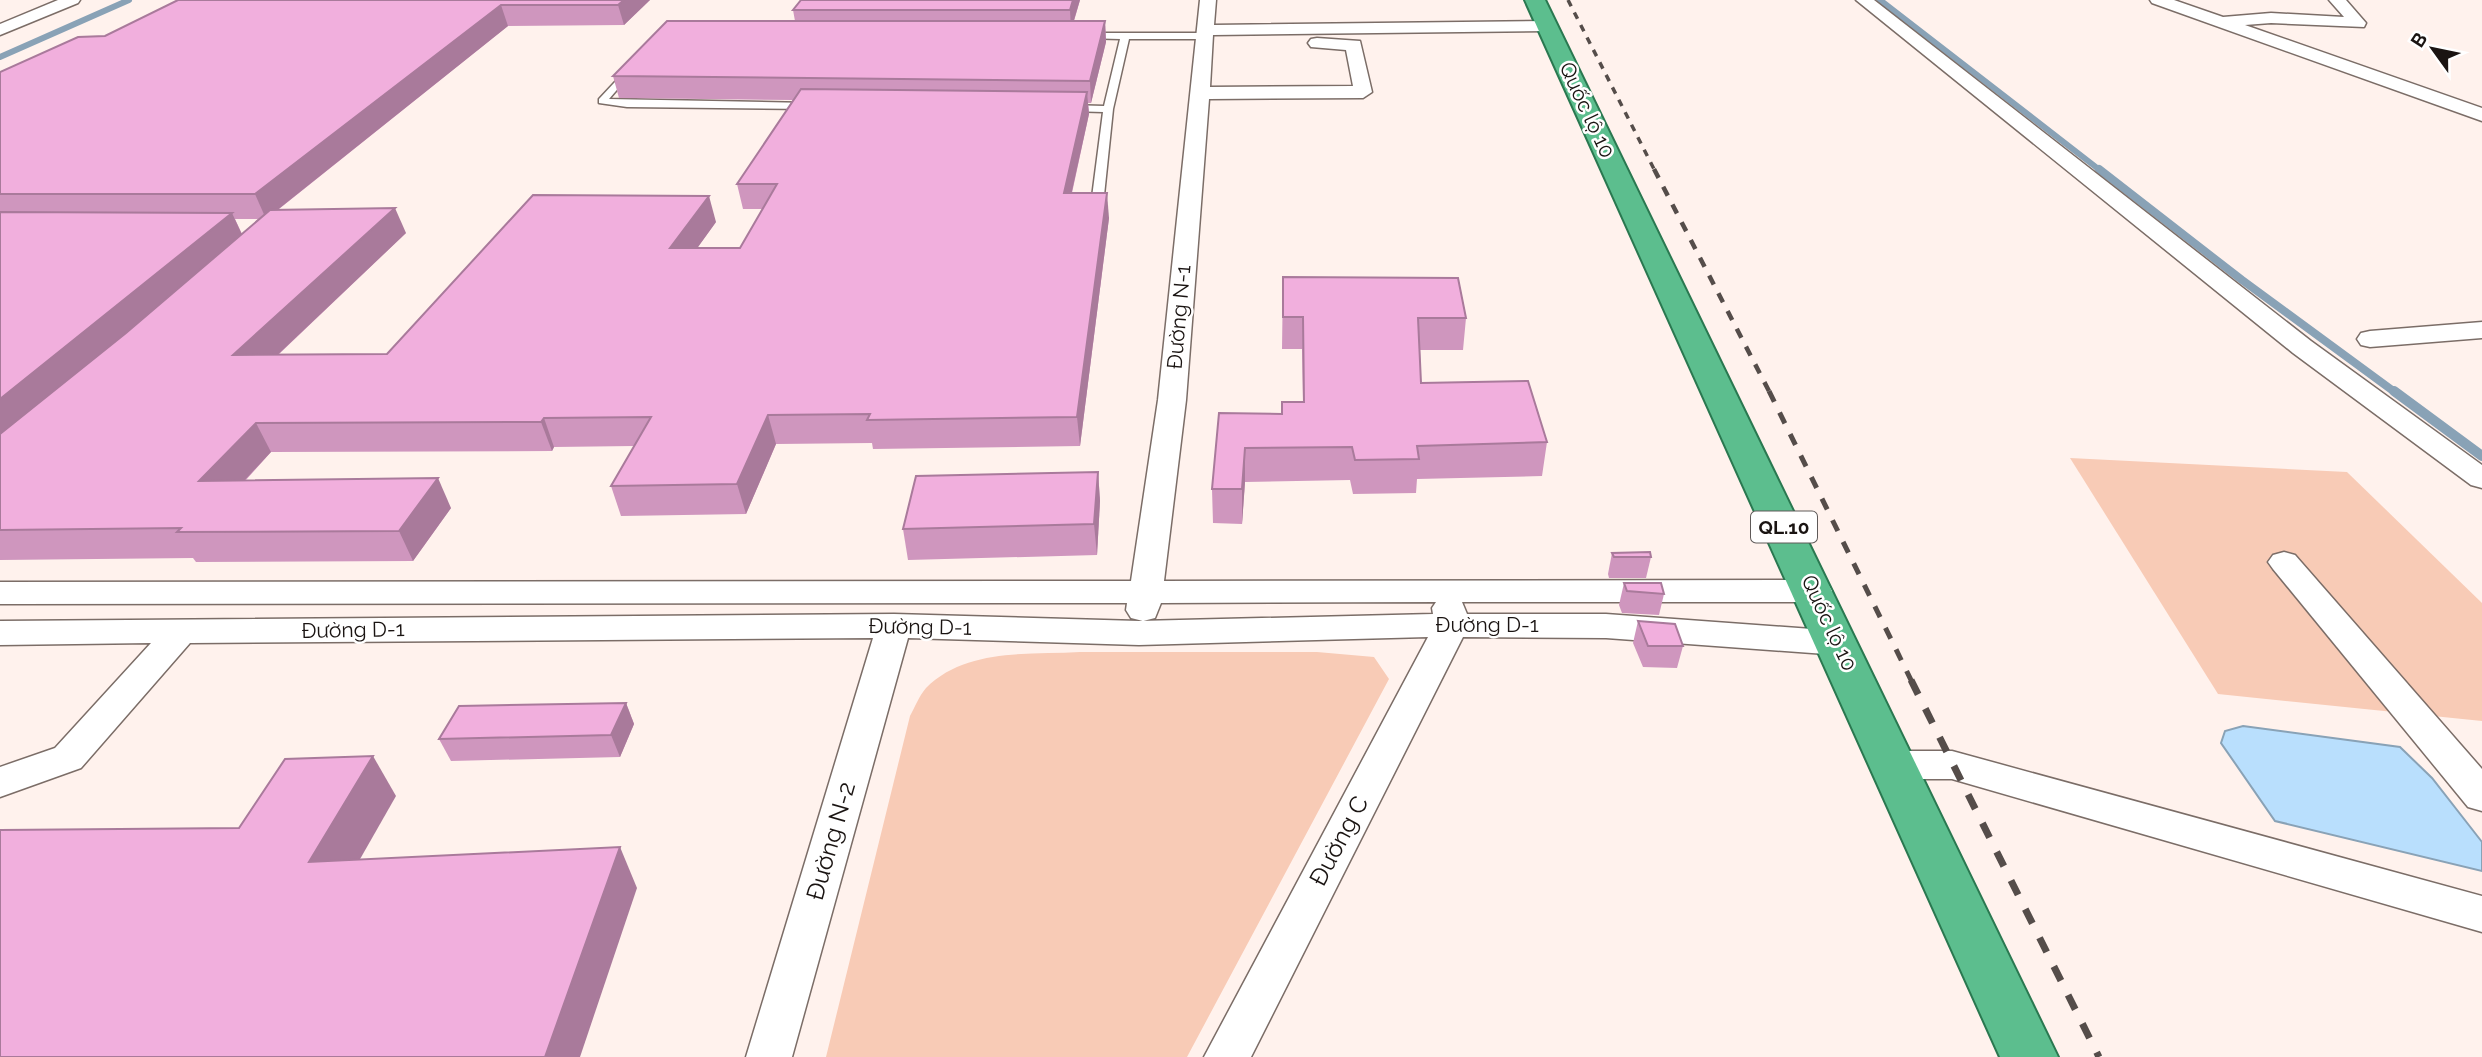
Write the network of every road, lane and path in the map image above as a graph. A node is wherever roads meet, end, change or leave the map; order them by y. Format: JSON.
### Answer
{"nodes":[{"id":1,"x":72,"y":0,"type":"edge"},
{"id":2,"x":1208,"y":0,"type":"edge"},
{"id":3,"x":1864,"y":0,"type":"edge"},
{"id":4,"x":2158,"y":0,"type":"edge"},
{"id":5,"x":2337,"y":0,"type":"edge"},
{"id":6,"x":1541,"y":13,"type":"edge"},
{"id":7,"x":2217,"y":23,"type":"junction"},
{"id":8,"x":1456,"y":28,"type":"junction"},
{"id":9,"x":0,"y":30,"type":"edge"},
{"id":10,"x":1206,"y":33,"type":"junction"},
{"id":11,"x":1069,"y":36,"type":"edge"},
{"id":12,"x":1125,"y":36,"type":"junction"},
{"id":13,"x":1240,"y":39,"type":"dead end"},
{"id":14,"x":1354,"y":45,"type":"junction"},
{"id":15,"x":637,"y":60,"type":"edge"},
{"id":16,"x":1201,"y":93,"type":"junction"},
{"id":17,"x":820,"y":106,"type":"edge"},
{"id":18,"x":1053,"y":108,"type":"edge"},
{"id":19,"x":1108,"y":109,"type":"junction"},
{"id":20,"x":2482,"y":115,"type":"edge"},
{"id":21,"x":1097,"y":205,"type":"edge"},
{"id":22,"x":2482,"y":330,"type":"edge"},
{"id":23,"x":2370,"y":339,"type":"dead end"},
{"id":24,"x":2482,"y":479,"type":"edge"},
{"id":25,"x":2284,"y":562,"type":"dead end"},
{"id":26,"x":1146,"y":590,"type":"junction"},
{"id":27,"x":1815,"y":591,"type":"junction"},
{"id":28,"x":0,"y":593,"type":"edge"},
{"id":29,"x":1449,"y":609,"type":"junction"},
{"id":30,"x":894,"y":626,"type":"junction"},
{"id":31,"x":180,"y":632,"type":"junction"},
{"id":32,"x":0,"y":633,"type":"edge"},
{"id":33,"x":1139,"y":633,"type":"junction"},
{"id":34,"x":1839,"y":643,"type":"junction"},
{"id":35,"x":1892,"y":765,"type":"junction"},
{"id":36,"x":0,"y":782,"type":"edge"},
{"id":37,"x":2482,"y":796,"type":"edge"},
{"id":38,"x":2482,"y":914,"type":"edge"},
{"id":39,"x":769,"y":1057,"type":"edge"},
{"id":40,"x":1227,"y":1057,"type":"edge"},
{"id":41,"x":2029,"y":1057,"type":"edge"}],
"edges":[{"from":1,"to":9,"type":"street"},
{"from":2,"to":10,"type":"street","name":"Đường N-1"},
{"from":3,"to":24,"type":"street"},
{"from":4,"to":7,"type":"street"},
{"from":5,"to":7,"type":"street"},
{"from":6,"to":8,"type":"street"},
{"from":6,"to":27,"type":"highway","name":"Quốc lộ 10","number":"QL.10"},
{"from":7,"to":20,"type":"street"},
{"from":8,"to":10,"type":"street"},
{"from":8,"to":14,"type":"street"},
{"from":10,"to":12,"type":"lane"},
{"from":10,"to":16,"type":"street","name":"Đường N-1"},
{"from":11,"to":12,"type":"lane"},
{"from":12,"to":19,"type":"lane"},
{"from":13,"to":14,"type":"street"},
{"from":14,"to":16,"type":"street"},
{"from":15,"to":17,"type":"lane"},
{"from":16,"to":26,"type":"street","name":"Đường N-1"},
{"from":18,"to":19,"type":"lane"},
{"from":19,"to":21,"type":"lane"},
{"from":22,"to":23,"type":"street"},
{"from":25,"to":37,"type":"street"},
{"from":26,"to":28,"type":"street","name":"Đường D-1"},
{"from":26,"to":29,"type":"street","name":"Đường D-1"},
{"from":26,"to":33,"type":"street","name":"Đường N-1"},
{"from":27,"to":29,"type":"street","name":"Đường D-1"},
{"from":27,"to":34,"type":"highway","name":"Quốc lộ 10","number":"QL.10"},
{"from":29,"to":33,"type":"street","name":"Đường D-1"},
{"from":29,"to":34,"type":"street","name":"Đường D-1"},
{"from":29,"to":40,"type":"street","name":"Đường C"},
{"from":30,"to":31,"type":"street","name":"Đường D-1"},
{"from":30,"to":33,"type":"street","name":"Đường D-1"},
{"from":30,"to":39,"type":"street","name":"Đường N-2"},
{"from":31,"to":32,"type":"street","name":"Đường D-1"},
{"from":31,"to":36,"type":"street"},
{"from":34,"to":35,"type":"highway","name":"Quốc lộ 10","number":"QL.10"},
{"from":35,"to":38,"type":"street"},
{"from":35,"to":41,"type":"highway","name":"Quốc lộ 10","number":"QL.10"}]}
